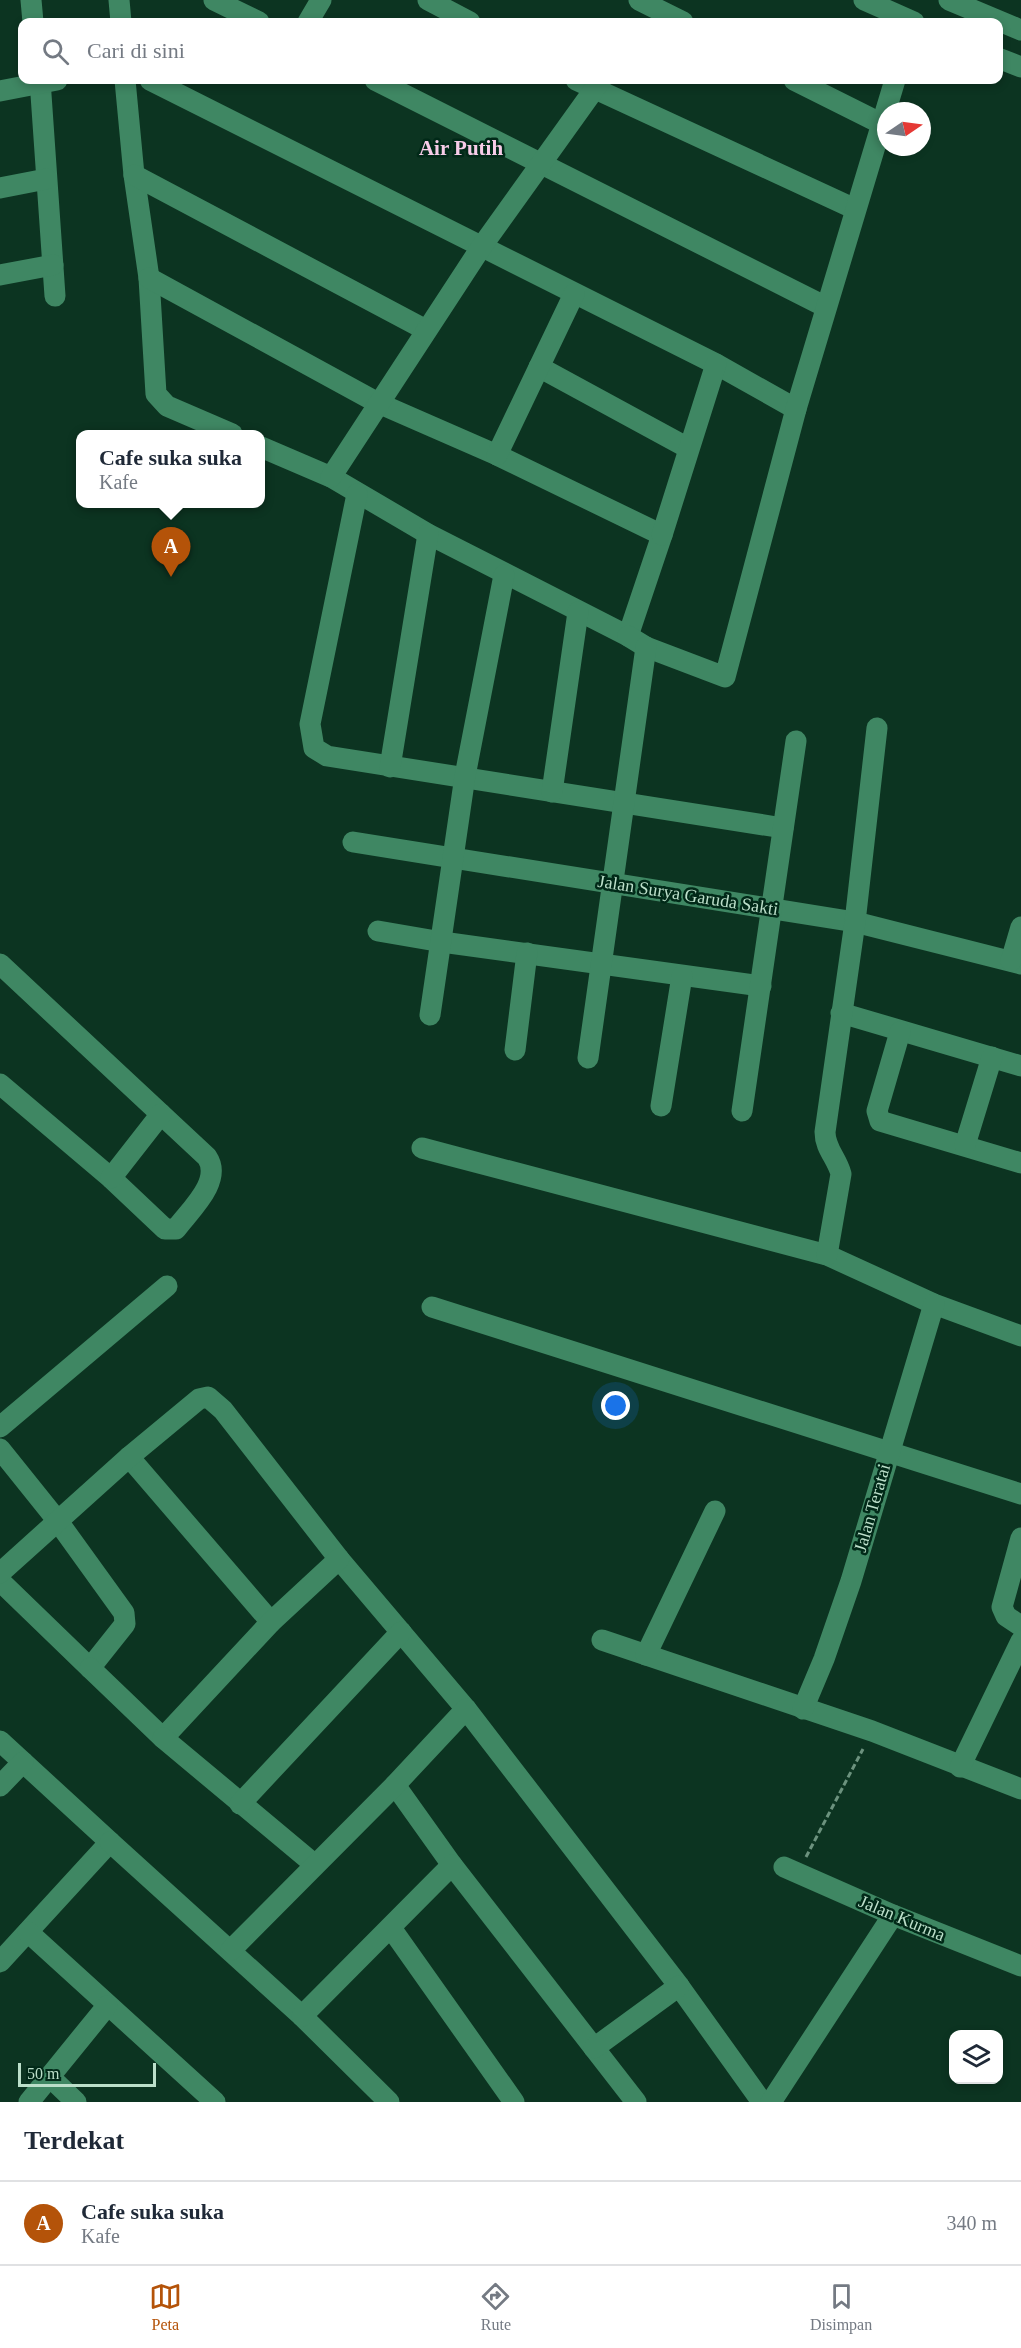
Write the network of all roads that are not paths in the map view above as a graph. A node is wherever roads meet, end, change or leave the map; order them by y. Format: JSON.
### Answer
{"nodes":[{"id":1,"x":30,"y":0,"type":"edge"},
{"id":2,"x":119,"y":0,"type":"edge"},
{"id":3,"x":214,"y":0,"type":"edge"},
{"id":4,"x":321,"y":0,"type":"edge"},
{"id":5,"x":428,"y":0,"type":"edge"},
{"id":6,"x":864,"y":0,"type":"edge"},
{"id":7,"x":949,"y":0,"type":"edge"},
{"id":8,"x":649,"y":7,"type":"edge"},
{"id":9,"x":975,"y":17,"type":"edge"},
{"id":10,"x":32,"y":18,"type":"edge"},
{"id":11,"x":121,"y":18,"type":"edge"},
{"id":12,"x":251,"y":18,"type":"edge"},
{"id":13,"x":310,"y":18,"type":"edge"},
{"id":14,"x":462,"y":18,"type":"edge"},
{"id":15,"x":675,"y":18,"type":"edge"},
{"id":16,"x":905,"y":18,"type":"edge"},
{"id":17,"x":1003,"y":25,"type":"edge"},
{"id":18,"x":1021,"y":30,"type":"edge"},
{"id":19,"x":1003,"y":60,"type":"edge"},
{"id":20,"x":1021,"y":67,"type":"edge"},
{"id":21,"x":32,"y":84,"type":"edge"},
{"id":22,"x":46,"y":84,"type":"edge"},
{"id":23,"x":125,"y":84,"type":"edge"},
{"id":24,"x":158,"y":84,"type":"edge"},
{"id":25,"x":383,"y":84,"type":"edge"},
{"id":26,"x":589,"y":84,"type":"edge"},
{"id":27,"x":592,"y":84,"type":"edge"},
{"id":28,"x":802,"y":84,"type":"edge"},
{"id":29,"x":894,"y":84,"type":"edge"},
{"id":30,"x":0,"y":91,"type":"edge"},
{"id":31,"x":887,"y":102,"type":"edge"},
{"id":32,"x":877,"y":122,"type":"edge"},
{"id":33,"x":877,"y":133,"type":"edge"},
{"id":34,"x":538,"y":164,"type":"junction"},
{"id":35,"x":134,"y":175,"type":"junction"},
{"id":36,"x":46,"y":179,"type":"junction"},
{"id":37,"x":0,"y":188,"type":"edge"},
{"id":38,"x":855,"y":209,"type":"junction"},
{"id":39,"x":482,"y":246,"type":"junction"},
{"id":40,"x":53,"y":265,"type":"junction"},
{"id":41,"x":0,"y":275,"type":"edge"},
{"id":42,"x":149,"y":278,"type":"junction"},
{"id":43,"x":574,"y":294,"type":"junction"},
{"id":44,"x":55,"y":296,"type":"dead end"},
{"id":45,"x":826,"y":307,"type":"junction"},
{"id":46,"x":426,"y":330,"type":"junction"},
{"id":47,"x":716,"y":364,"type":"junction"},
{"id":48,"x":539,"y":367,"type":"junction"},
{"id":49,"x":378,"y":403,"type":"junction"},
{"id":50,"x":796,"y":409,"type":"junction"},
{"id":51,"x":221,"y":430,"type":"edge"},
{"id":52,"x":688,"y":448,"type":"junction"},
{"id":53,"x":265,"y":449,"type":"edge"},
{"id":54,"x":496,"y":454,"type":"junction"},
{"id":55,"x":331,"y":477,"type":"junction"},
{"id":56,"x":357,"y":494,"type":"junction"},
{"id":57,"x":428,"y":534,"type":"junction"},
{"id":58,"x":662,"y":535,"type":"junction"},
{"id":59,"x":504,"y":574,"type":"junction"},
{"id":60,"x":578,"y":612,"type":"junction"},
{"id":61,"x":637,"y":641,"type":"junction"},
{"id":62,"x":877,"y":728,"type":"dead end"},
{"id":63,"x":796,"y":741,"type":"dead end"},
{"id":64,"x":390,"y":767,"type":"junction"},
{"id":65,"x":465,"y":776,"type":"junction"},
{"id":66,"x":552,"y":792,"type":"junction"},
{"id":67,"x":625,"y":803,"type":"junction"},
{"id":68,"x":783,"y":828,"type":"junction"},
{"id":69,"x":352,"y":842,"type":"dead end"},
{"id":70,"x":455,"y":860,"type":"junction"},
{"id":71,"x":612,"y":882,"type":"junction"},
{"id":72,"x":774,"y":909,"type":"junction"},
{"id":73,"x":855,"y":922,"type":"junction"},
{"id":74,"x":1021,"y":927,"type":"edge"},
{"id":75,"x":378,"y":931,"type":"dead end"},
{"id":76,"x":442,"y":942,"type":"junction"},
{"id":77,"x":527,"y":953,"type":"junction"},
{"id":78,"x":602,"y":963,"type":"junction"},
{"id":79,"x":1016,"y":963,"type":"edge"},
{"id":80,"x":0,"y":966,"type":"edge"},
{"id":81,"x":682,"y":976,"type":"junction"},
{"id":82,"x":760,"y":986,"type":"junction"},
{"id":83,"x":841,"y":1013,"type":"junction"},
{"id":84,"x":430,"y":1015,"type":"dead end"},
{"id":85,"x":900,"y":1032,"type":"junction"},
{"id":86,"x":515,"y":1050,"type":"dead end"},
{"id":87,"x":992,"y":1057,"type":"junction"},
{"id":88,"x":588,"y":1058,"type":"dead end"},
{"id":89,"x":1021,"y":1066,"type":"edge"},
{"id":90,"x":0,"y":1084,"type":"edge"},
{"id":91,"x":661,"y":1106,"type":"dead end"},
{"id":92,"x":742,"y":1111,"type":"dead end"},
{"id":93,"x":161,"y":1114,"type":"junction"},
{"id":94,"x":965,"y":1145,"type":"junction"},
{"id":95,"x":422,"y":1148,"type":"dead end"},
{"id":96,"x":1021,"y":1163,"type":"edge"},
{"id":97,"x":111,"y":1178,"type":"junction"},
{"id":98,"x":828,"y":1255,"type":"junction"},
{"id":99,"x":167,"y":1286,"type":"dead end"},
{"id":100,"x":934,"y":1304,"type":"junction"},
{"id":101,"x":432,"y":1307,"type":"dead end"},
{"id":102,"x":1021,"y":1336,"type":"edge"},
{"id":103,"x":0,"y":1427,"type":"edge"},
{"id":104,"x":0,"y":1449,"type":"edge"},
{"id":105,"x":888,"y":1451,"type":"junction"},
{"id":106,"x":129,"y":1457,"type":"junction"},
{"id":107,"x":1021,"y":1494,"type":"edge"},
{"id":108,"x":715,"y":1511,"type":"dead end"},
{"id":109,"x":57,"y":1520,"type":"junction"},
{"id":110,"x":1021,"y":1538,"type":"edge"},
{"id":111,"x":339,"y":1559,"type":"junction"},
{"id":112,"x":0,"y":1574,"type":"edge"},
{"id":113,"x":0,"y":1581,"type":"edge"},
{"id":114,"x":271,"y":1622,"type":"junction"},
{"id":115,"x":1021,"y":1626,"type":"edge"},
{"id":116,"x":401,"y":1632,"type":"junction"},
{"id":117,"x":602,"y":1640,"type":"dead end"},
{"id":118,"x":1021,"y":1641,"type":"edge"},
{"id":119,"x":646,"y":1656,"type":"junction"},
{"id":120,"x":90,"y":1668,"type":"junction"},
{"id":121,"x":466,"y":1709,"type":"junction"},
{"id":122,"x":803,"y":1709,"type":"junction"},
{"id":123,"x":163,"y":1738,"type":"junction"},
{"id":124,"x":0,"y":1740,"type":"edge"},
{"id":125,"x":23,"y":1762,"type":"junction"},
{"id":126,"x":960,"y":1767,"type":"junction"},
{"id":127,"x":395,"y":1785,"type":"junction"},
{"id":128,"x":0,"y":1786,"type":"edge"},
{"id":129,"x":1021,"y":1789,"type":"edge"},
{"id":130,"x":240,"y":1804,"type":"junction"},
{"id":131,"x":110,"y":1842,"type":"junction"},
{"id":132,"x":314,"y":1864,"type":"junction"},
{"id":133,"x":452,"y":1865,"type":"junction"},
{"id":134,"x":791,"y":1870,"type":"road end"},
{"id":135,"x":893,"y":1915,"type":"junction"},
{"id":136,"x":391,"y":1928,"type":"junction"},
{"id":137,"x":28,"y":1932,"type":"junction"},
{"id":138,"x":231,"y":1950,"type":"junction"},
{"id":139,"x":0,"y":1962,"type":"edge"},
{"id":140,"x":1021,"y":1966,"type":"edge"},
{"id":141,"x":679,"y":1986,"type":"junction"},
{"id":142,"x":107,"y":2006,"type":"junction"},
{"id":143,"x":302,"y":2016,"type":"junction"},
{"id":144,"x":594,"y":2048,"type":"junction"},
{"id":145,"x":51,"y":2078,"type":"junction"},
{"id":146,"x":378,"y":2098,"type":"edge"},
{"id":147,"x":29,"y":2102,"type":"edge"},
{"id":148,"x":76,"y":2102,"type":"edge"},
{"id":149,"x":215,"y":2102,"type":"edge"},
{"id":150,"x":514,"y":2102,"type":"edge"},
{"id":151,"x":636,"y":2102,"type":"edge"},
{"id":152,"x":762,"y":2102,"type":"edge"},
{"id":153,"x":771,"y":2102,"type":"edge"}],
"edges":[{"from":1,"to":10,"type":"street"},
{"from":2,"to":11,"type":"street"},
{"from":3,"to":12,"type":"street"},
{"from":4,"to":13,"type":"street"},
{"from":5,"to":14,"type":"street"},
{"from":6,"to":16,"type":"street"},
{"from":7,"to":9,"type":"street"},
{"from":8,"to":15,"type":"street"},
{"from":17,"to":18,"type":"street"},
{"from":19,"to":20,"type":"street"},
{"from":21,"to":30,"type":"street"},
{"from":22,"to":36,"type":"street"},
{"from":23,"to":35,"type":"street"},
{"from":24,"to":39,"type":"street"},
{"from":25,"to":34,"type":"street"},
{"from":26,"to":34,"type":"street"},
{"from":27,"to":38,"type":"street"},
{"from":28,"to":32,"type":"street"},
{"from":29,"to":31,"type":"street"},
{"from":33,"to":38,"type":"street"},
{"from":34,"to":39,"type":"street"},
{"from":34,"to":45,"type":"street"},
{"from":35,"to":42,"type":"street"},
{"from":35,"to":46,"type":"street"},
{"from":36,"to":37,"type":"street"},
{"from":36,"to":40,"type":"street"},
{"from":38,"to":45,"type":"street"},
{"from":39,"to":43,"type":"street"},
{"from":39,"to":46,"type":"street"},
{"from":40,"to":41,"type":"street"},
{"from":40,"to":44,"type":"street"},
{"from":42,"to":49,"type":"street"},
{"from":42,"to":51,"type":"street"},
{"from":43,"to":47,"type":"street"},
{"from":43,"to":48,"type":"street"},
{"from":45,"to":50,"type":"street"},
{"from":46,"to":49,"type":"street"},
{"from":47,"to":50,"type":"street"},
{"from":47,"to":52,"type":"street"},
{"from":48,"to":52,"type":"street"},
{"from":48,"to":54,"type":"street"},
{"from":49,"to":54,"type":"street"},
{"from":49,"to":55,"type":"street"},
{"from":50,"to":61,"type":"street"},
{"from":52,"to":58,"type":"street"},
{"from":53,"to":55,"type":"street"},
{"from":54,"to":58,"type":"street"},
{"from":55,"to":56,"type":"street"},
{"from":56,"to":57,"type":"street"},
{"from":56,"to":64,"type":"street"},
{"from":57,"to":59,"type":"street"},
{"from":57,"to":64,"type":"street"},
{"from":58,"to":61,"type":"street"},
{"from":59,"to":60,"type":"street"},
{"from":59,"to":65,"type":"street"},
{"from":60,"to":61,"type":"street"},
{"from":60,"to":66,"type":"street"},
{"from":61,"to":67,"type":"street"},
{"from":62,"to":73,"type":"street"},
{"from":63,"to":68,"type":"street"},
{"from":64,"to":65,"type":"street"},
{"from":65,"to":66,"type":"street"},
{"from":65,"to":70,"type":"street"},
{"from":66,"to":67,"type":"street"},
{"from":67,"to":68,"type":"street"},
{"from":67,"to":71,"type":"street"},
{"from":68,"to":72,"type":"street"},
{"from":69,"to":70,"type":"street","name":"Jalan Surya Garuda Sakti"},
{"from":70,"to":71,"type":"street","name":"Jalan Surya Garuda Sakti"},
{"from":70,"to":76,"type":"street"},
{"from":71,"to":72,"type":"street","name":"Jalan Surya Garuda Sakti"},
{"from":71,"to":78,"type":"street"},
{"from":72,"to":73,"type":"street","name":"Jalan Surya Garuda Sakti"},
{"from":72,"to":82,"type":"street"},
{"from":73,"to":79,"type":"street","name":"Jalan Surya Garuda Sakti"},
{"from":73,"to":83,"type":"street"},
{"from":74,"to":79,"type":"street"},
{"from":75,"to":76,"type":"street"},
{"from":76,"to":77,"type":"street"},
{"from":76,"to":84,"type":"street"},
{"from":77,"to":78,"type":"street"},
{"from":77,"to":86,"type":"street"},
{"from":78,"to":81,"type":"street"},
{"from":78,"to":88,"type":"street"},
{"from":80,"to":93,"type":"street"},
{"from":81,"to":82,"type":"street"},
{"from":81,"to":91,"type":"street"},
{"from":82,"to":92,"type":"street"},
{"from":83,"to":85,"type":"street"},
{"from":83,"to":98,"type":"street"},
{"from":85,"to":87,"type":"street"},
{"from":85,"to":94,"type":"street"},
{"from":87,"to":89,"type":"street"},
{"from":87,"to":94,"type":"street"},
{"from":90,"to":97,"type":"street"},
{"from":93,"to":97,"type":"street"},
{"from":93,"to":97,"type":"street"},
{"from":94,"to":96,"type":"street"},
{"from":95,"to":98,"type":"street"},
{"from":98,"to":100,"type":"street"},
{"from":99,"to":103,"type":"street"},
{"from":100,"to":102,"type":"street"},
{"from":100,"to":105,"type":"street","name":"Jalan Teratai"},
{"from":101,"to":105,"type":"street"},
{"from":104,"to":109,"type":"street"},
{"from":105,"to":107,"type":"street"},
{"from":105,"to":122,"type":"street","name":"Jalan Teratai"},
{"from":106,"to":109,"type":"street"},
{"from":106,"to":111,"type":"street"},
{"from":106,"to":114,"type":"street"},
{"from":108,"to":119,"type":"street"},
{"from":109,"to":112,"type":"street"},
{"from":109,"to":120,"type":"street"},
{"from":110,"to":115,"type":"street"},
{"from":111,"to":114,"type":"street"},
{"from":111,"to":116,"type":"street"},
{"from":113,"to":120,"type":"street"},
{"from":114,"to":123,"type":"street"},
{"from":116,"to":121,"type":"street"},
{"from":116,"to":130,"type":"street"},
{"from":117,"to":119,"type":"street"},
{"from":118,"to":126,"type":"street"},
{"from":119,"to":122,"type":"street"},
{"from":120,"to":123,"type":"street"},
{"from":121,"to":127,"type":"street"},
{"from":121,"to":141,"type":"street"},
{"from":122,"to":126,"type":"street"},
{"from":123,"to":130,"type":"street"},
{"from":124,"to":125,"type":"street"},
{"from":125,"to":128,"type":"street"},
{"from":125,"to":131,"type":"street"},
{"from":126,"to":129,"type":"street"},
{"from":127,"to":132,"type":"street"},
{"from":127,"to":133,"type":"street"},
{"from":130,"to":132,"type":"street"},
{"from":131,"to":137,"type":"street"},
{"from":131,"to":138,"type":"street"},
{"from":132,"to":138,"type":"street"},
{"from":133,"to":136,"type":"street"},
{"from":133,"to":144,"type":"street"},
{"from":134,"to":135,"type":"street","name":"Jalan Kurma"},
{"from":135,"to":140,"type":"street","name":"Jalan Kurma"},
{"from":135,"to":153,"type":"street"},
{"from":136,"to":143,"type":"street"},
{"from":136,"to":150,"type":"street"},
{"from":137,"to":139,"type":"street"},
{"from":137,"to":142,"type":"street"},
{"from":138,"to":143,"type":"street"},
{"from":141,"to":144,"type":"street"},
{"from":141,"to":152,"type":"street"},
{"from":142,"to":145,"type":"street"},
{"from":142,"to":149,"type":"street"},
{"from":143,"to":146,"type":"street"},
{"from":144,"to":151,"type":"street"},
{"from":145,"to":147,"type":"street"},
{"from":145,"to":148,"type":"street"}]}
